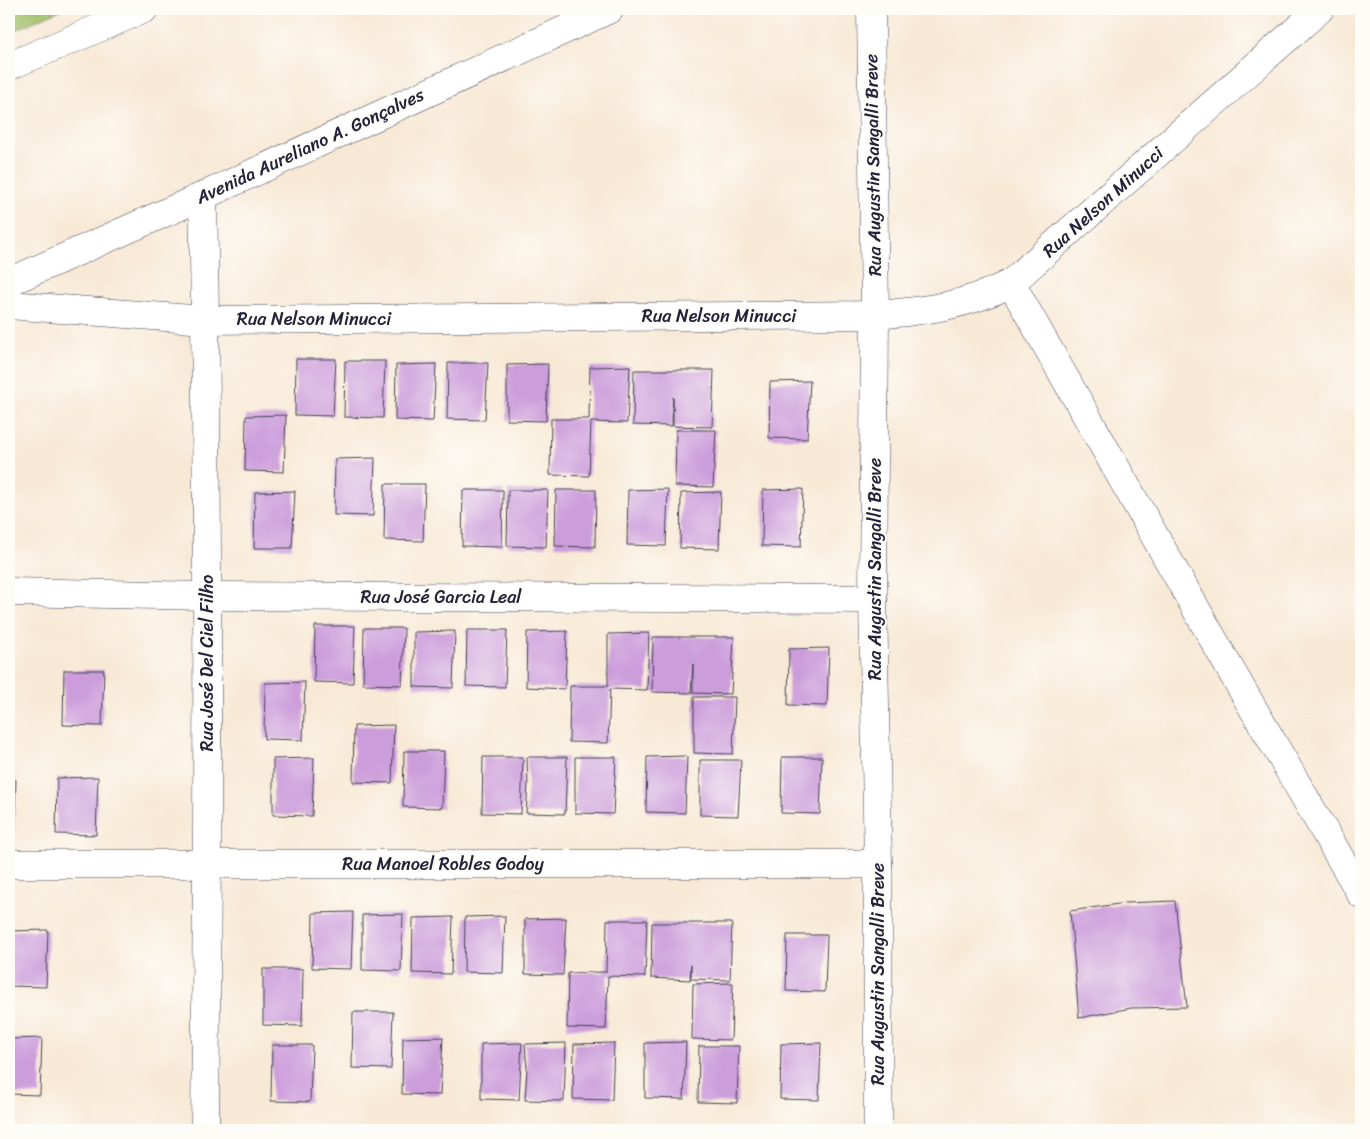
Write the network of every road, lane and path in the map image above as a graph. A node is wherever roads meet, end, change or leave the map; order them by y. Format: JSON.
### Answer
{"nodes":[{"id":1,"x":98,"y":9,"type":"edge"},
{"id":2,"x":144,"y":9,"type":"edge"},
{"id":3,"x":610,"y":9,"type":"edge"},
{"id":4,"x":871,"y":9,"type":"edge"},
{"id":5,"x":1320,"y":9,"type":"edge"},
{"id":6,"x":53,"y":46,"type":"junction"},
{"id":7,"x":9,"y":66,"type":"edge"},
{"id":8,"x":202,"y":196,"type":"junction"},
{"id":9,"x":9,"y":282,"type":"edge"},
{"id":10,"x":1011,"y":283,"type":"junction"},
{"id":11,"x":9,"y":305,"type":"edge"},
{"id":12,"x":875,"y":315,"type":"junction"},
{"id":13,"x":205,"y":320,"type":"junction"},
{"id":14,"x":9,"y":592,"type":"edge"},
{"id":15,"x":207,"y":596,"type":"junction"},
{"id":16,"x":874,"y":599,"type":"junction"},
{"id":17,"x":9,"y":864,"type":"edge"},
{"id":18,"x":208,"y":864,"type":"junction"},
{"id":19,"x":878,"y":864,"type":"junction"},
{"id":20,"x":1361,"y":894,"type":"edge"},
{"id":21,"x":204,"y":1130,"type":"edge"},
{"id":22,"x":878,"y":1130,"type":"edge"}],
"edges":[{"from":1,"to":6,"type":"main road"},
{"from":2,"to":6,"type":"main road"},
{"from":3,"to":8,"type":"main road","name":"Avenida Aureliano A. Gonçalves"},
{"from":4,"to":12,"type":"main road","name":"Rua Augustin Sangalli Breve"},
{"from":5,"to":10,"type":"main road","name":"Rua Nelson Minucci"},
{"from":6,"to":7,"type":"main road"},
{"from":8,"to":9,"type":"main road","name":"Avenida Aureliano A. Gonçalves"},
{"from":8,"to":13,"type":"main road","name":"Rua José Del Ciel Filho"},
{"from":10,"to":12,"type":"main road","name":"Rua Nelson Minucci"},
{"from":10,"to":20,"type":"main road"},
{"from":11,"to":13,"type":"main road","name":"Rua Nelson Minucci"},
{"from":12,"to":13,"type":"main road","name":"Rua Nelson Minucci"},
{"from":12,"to":16,"type":"main road","name":"Rua Augustin Sangalli Breve"},
{"from":13,"to":15,"type":"main road","name":"Rua José Del Ciel Filho"},
{"from":14,"to":15,"type":"main road","name":"Rua José Garcia Leal"},
{"from":15,"to":16,"type":"main road","name":"Rua José Garcia Leal"},
{"from":15,"to":18,"type":"main road","name":"Rua José Del Ciel Filho"},
{"from":16,"to":19,"type":"main road","name":"Rua Augustin Sangalli Breve"},
{"from":17,"to":18,"type":"main road","name":"Rua Manoel Robles Godoy"},
{"from":18,"to":19,"type":"main road","name":"Rua Manoel Robles Godoy"},
{"from":18,"to":21,"type":"main road","name":"Rua José Del Ciel Filho"},
{"from":19,"to":22,"type":"main road","name":"Rua Augustin Sangalli Breve"}]}
